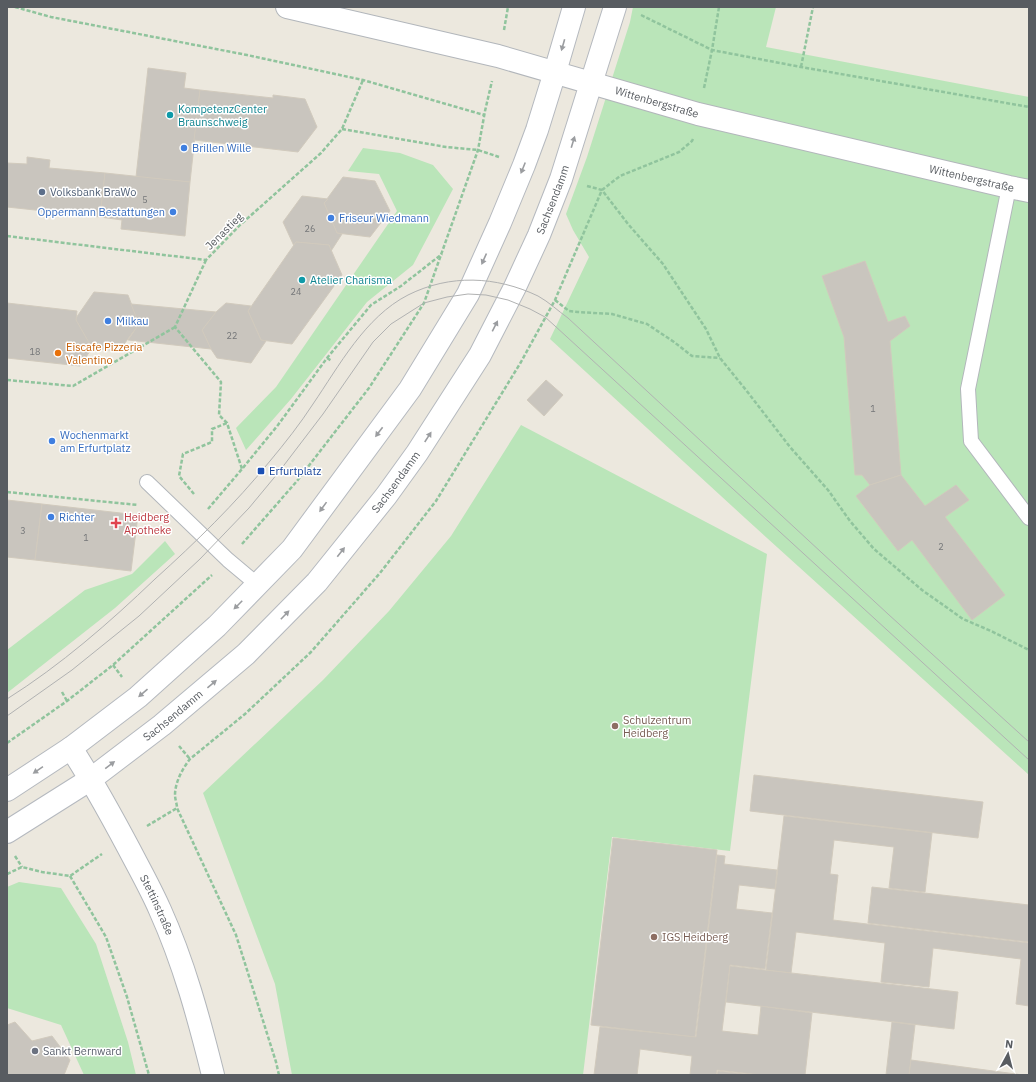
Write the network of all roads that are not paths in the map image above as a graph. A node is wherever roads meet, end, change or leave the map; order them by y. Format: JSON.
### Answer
{"nodes":[{"id":1,"x":286,"y":7,"type":"edge"},
{"id":2,"x":574,"y":7,"type":"edge"},
{"id":3,"x":615,"y":7,"type":"edge"},
{"id":4,"x":555,"y":72,"type":"junction"},
{"id":5,"x":591,"y":83,"type":"junction"},
{"id":6,"x":1019,"y":189,"type":"edge"},
{"id":7,"x":147,"y":482,"type":"dead end"},
{"id":8,"x":1029,"y":518,"type":"edge"},
{"id":9,"x":258,"y":585,"type":"junction"},
{"id":10,"x":71,"y":748,"type":"junction"},
{"id":11,"x":91,"y":779,"type":"junction"},
{"id":12,"x":7,"y":790,"type":"edge"},
{"id":13,"x":7,"y":832,"type":"edge"},
{"id":14,"x":213,"y":1075,"type":"edge"}],
"edges":[{"from":1,"to":4,"type":"street","name":"Wittenbergstraße"},
{"from":2,"to":4,"type":"street","one_way":true},
{"from":3,"to":5,"type":"street","name":"Sachsendamm"},
{"from":4,"to":5,"type":"street","name":"Wittenbergstraße"},
{"from":4,"to":9,"type":"street","one_way":true},
{"from":5,"to":6,"type":"street","name":"Wittenbergstraße"},
{"from":11,"to":5,"type":"street","name":"Sachsendamm","one_way":true},
{"from":6,"to":8,"type":"lane"},
{"from":7,"to":9,"type":"lane"},
{"from":9,"to":10,"type":"street","one_way":true},
{"from":10,"to":11,"type":"street","name":"Stettinstraße"},
{"from":10,"to":12,"type":"street","one_way":true},
{"from":11,"to":13,"type":"street","name":"Sachsendamm"},
{"from":11,"to":14,"type":"street","name":"Stettinstraße"}]}
